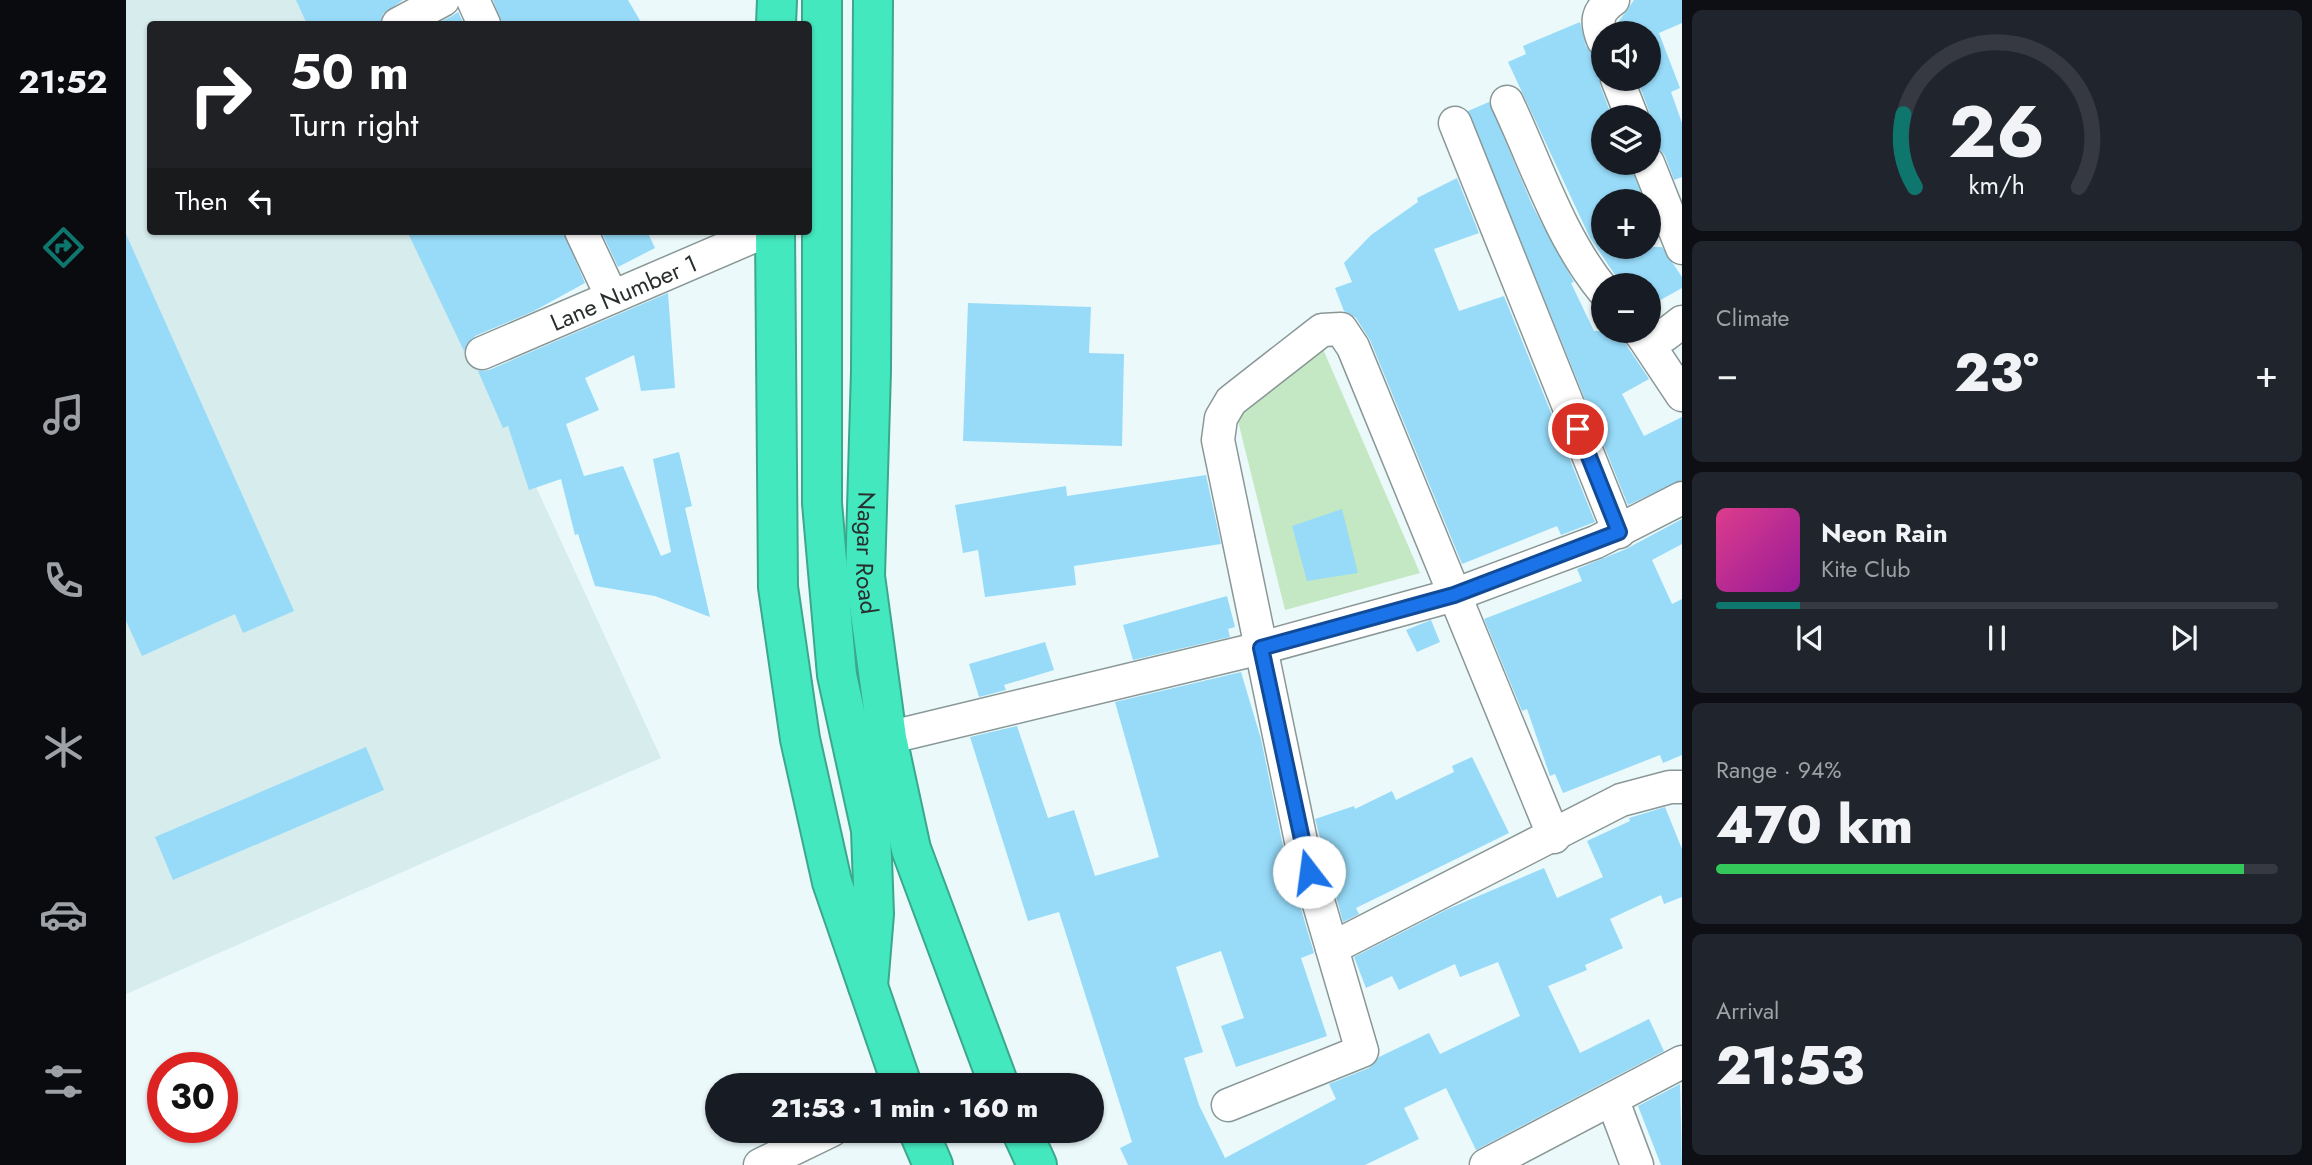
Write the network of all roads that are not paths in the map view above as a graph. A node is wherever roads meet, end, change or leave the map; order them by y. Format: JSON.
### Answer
{"nodes":[{"id":1,"x":443,"y":0,"type":"edge"},
{"id":2,"x":473,"y":0,"type":"edge"},
{"id":3,"x":777,"y":0,"type":"edge"},
{"id":4,"x":822,"y":0,"type":"edge"},
{"id":5,"x":873,"y":0,"type":"edge"},
{"id":6,"x":1613,"y":0,"type":"edge"},
{"id":7,"x":404,"y":21,"type":"edge"},
{"id":8,"x":483,"y":21,"type":"edge"},
{"id":9,"x":776,"y":21,"type":"edge"},
{"id":10,"x":1597,"y":21,"type":"edge"},
{"id":11,"x":1507,"y":102,"type":"dead end"},
{"id":12,"x":1455,"y":122,"type":"dead end"},
{"id":13,"x":1653,"y":175,"type":"edge"},
{"id":14,"x":583,"y":235,"type":"edge"},
{"id":15,"x":757,"y":235,"type":"edge"},
{"id":16,"x":775,"y":235,"type":"edge"},
{"id":17,"x":1682,"y":248,"type":"edge"},
{"id":18,"x":1591,"y":275,"type":"edge"},
{"id":19,"x":612,"y":297,"type":"junction"},
{"id":20,"x":1682,"y":322,"type":"edge"},
{"id":21,"x":1661,"y":335,"type":"edge"},
{"id":22,"x":1647,"y":343,"type":"edge"},
{"id":23,"x":482,"y":353,"type":"dead end"},
{"id":24,"x":1682,"y":395,"type":"edge"},
{"id":25,"x":1682,"y":498,"type":"edge"},
{"id":26,"x":1619,"y":532,"type":"junction"},
{"id":27,"x":1454,"y":595,"type":"junction"},
{"id":28,"x":1261,"y":648,"type":"junction"},
{"id":29,"x":887,"y":738,"type":"junction"},
{"id":30,"x":1682,"y":787,"type":"edge"},
{"id":31,"x":1554,"y":837,"type":"junction"},
{"id":32,"x":1332,"y":948,"type":"junction"},
{"id":33,"x":868,"y":986,"type":"junction"},
{"id":34,"x":1682,"y":1062,"type":"edge"},
{"id":35,"x":898,"y":1073,"type":"edge"},
{"id":36,"x":995,"y":1073,"type":"edge"},
{"id":37,"x":1613,"y":1101,"type":"junction"},
{"id":38,"x":1228,"y":1105,"type":"dead end"},
{"id":39,"x":805,"y":1143,"type":"edge"},
{"id":40,"x":924,"y":1143,"type":"edge"},
{"id":41,"x":1027,"y":1143,"type":"edge"},
{"id":42,"x":760,"y":1165,"type":"edge"},
{"id":43,"x":933,"y":1165,"type":"edge"},
{"id":44,"x":1037,"y":1165,"type":"edge"},
{"id":45,"x":1486,"y":1165,"type":"edge"},
{"id":46,"x":1637,"y":1165,"type":"edge"}],
"edges":[{"from":1,"to":7,"type":"street"},
{"from":2,"to":8,"type":"street"},
{"from":3,"to":9,"type":"highway"},
{"from":4,"to":33,"type":"highway"},
{"from":5,"to":29,"type":"highway","name":"Nagar Road"},
{"from":6,"to":10,"type":"street"},
{"from":11,"to":18,"type":"street"},
{"from":12,"to":26,"type":"street"},
{"from":13,"to":17,"type":"street"},
{"from":14,"to":19,"type":"street"},
{"from":15,"to":19,"type":"street","name":"Lane Number 1"},
{"from":16,"to":33,"type":"highway"},
{"from":19,"to":23,"type":"street","name":"Lane Number 1"},
{"from":20,"to":21,"type":"street"},
{"from":22,"to":24,"type":"street"},
{"from":25,"to":26,"type":"street"},
{"from":26,"to":27,"type":"street"},
{"from":27,"to":28,"type":"street"},
{"from":27,"to":28,"type":"street"},
{"from":27,"to":31,"type":"street"},
{"from":28,"to":29,"type":"street"},
{"from":28,"to":32,"type":"street"},
{"from":29,"to":36,"type":"highway","name":"Nagar Road"},
{"from":30,"to":31,"type":"street"},
{"from":31,"to":32,"type":"street"},
{"from":32,"to":38,"type":"street"},
{"from":33,"to":35,"type":"highway"},
{"from":34,"to":37,"type":"street"},
{"from":37,"to":45,"type":"street"},
{"from":37,"to":46,"type":"street"},
{"from":39,"to":42,"type":"street"},
{"from":40,"to":43,"type":"highway"},
{"from":41,"to":44,"type":"highway"}]}
